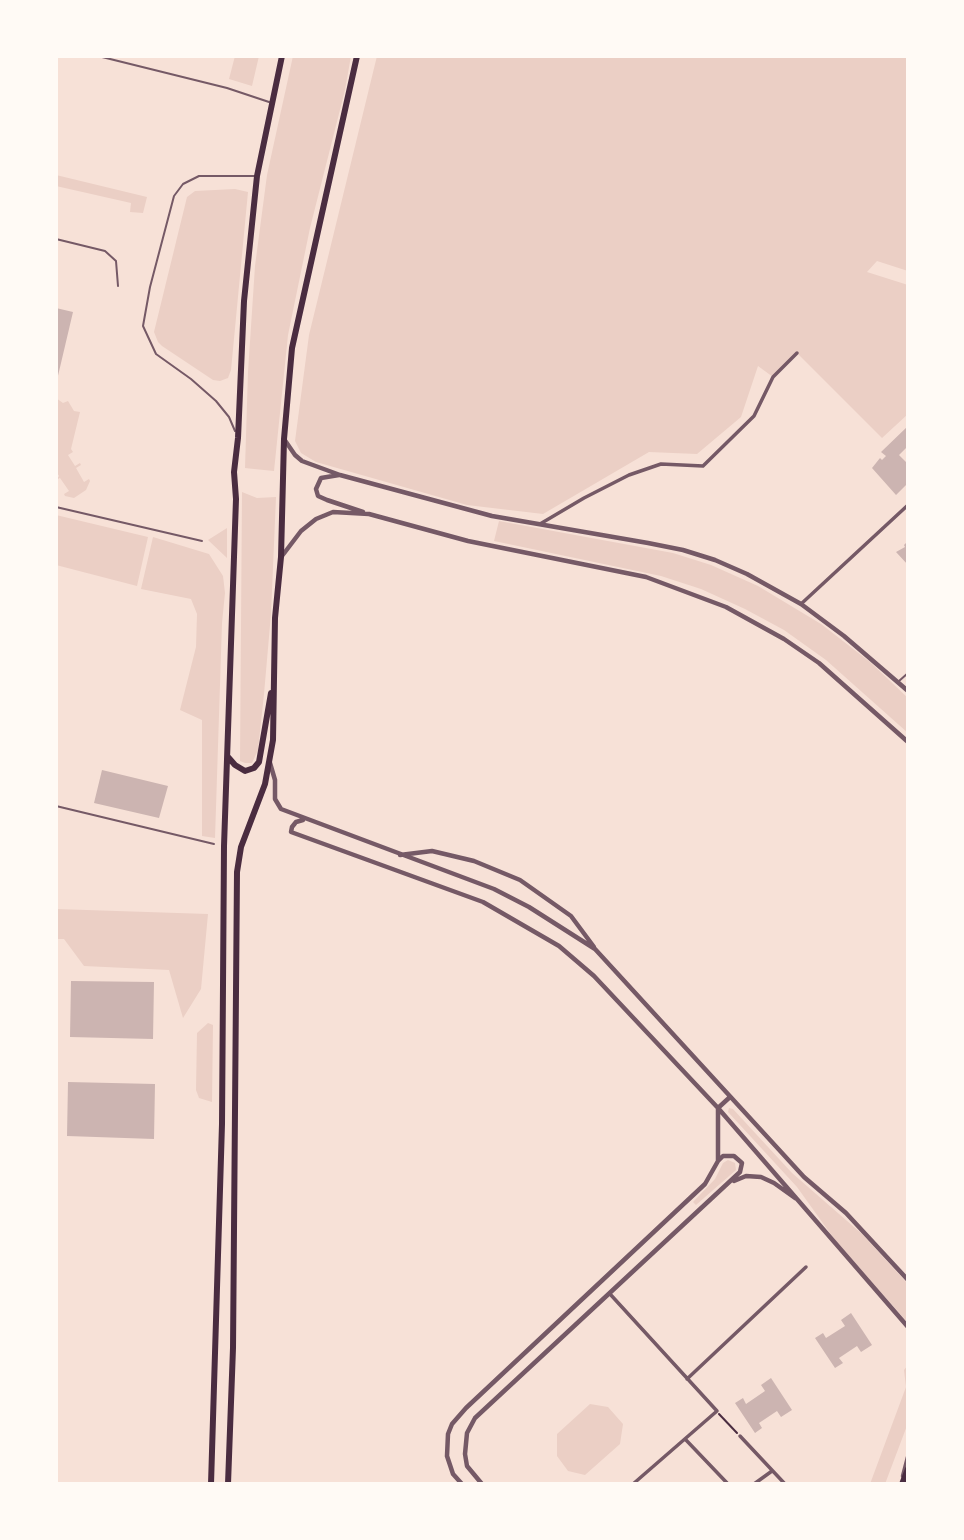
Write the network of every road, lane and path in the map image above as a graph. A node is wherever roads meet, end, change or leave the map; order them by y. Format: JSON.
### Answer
{"nodes":[{"id":1,"x":98,"y":56,"type":"edge"},
{"id":2,"x":282,"y":56,"type":"edge"},
{"id":3,"x":357,"y":56,"type":"edge"},
{"id":4,"x":272,"y":103,"type":"junction"},
{"id":5,"x":257,"y":176,"type":"junction"},
{"id":6,"x":56,"y":239,"type":"edge"},
{"id":7,"x":118,"y":286,"type":"dead end"},
{"id":8,"x":797,"y":353,"type":"dead end"},
{"id":9,"x":238,"y":438,"type":"junction"},
{"id":10,"x":284,"y":439,"type":"junction"},
{"id":11,"x":340,"y":475,"type":"junction"},
{"id":12,"x":908,"y":505,"type":"edge"},
{"id":13,"x":56,"y":507,"type":"edge"},
{"id":14,"x":369,"y":514,"type":"junction"},
{"id":15,"x":540,"y":524,"type":"junction"},
{"id":16,"x":202,"y":541,"type":"dead end"},
{"id":17,"x":281,"y":557,"type":"junction"},
{"id":18,"x":801,"y":604,"type":"junction"},
{"id":19,"x":908,"y":673,"type":"edge"},
{"id":20,"x":274,"y":677,"type":"junction"},
{"id":21,"x":898,"y":682,"type":"junction"},
{"id":22,"x":908,"y":691,"type":"edge"},
{"id":23,"x":908,"y":742,"type":"edge"},
{"id":24,"x":228,"y":757,"type":"junction"},
{"id":25,"x":270,"y":762,"type":"junction"},
{"id":26,"x":56,"y":806,"type":"edge"},
{"id":27,"x":304,"y":820,"type":"junction"},
{"id":28,"x":214,"y":844,"type":"dead end"},
{"id":29,"x":399,"y":855,"type":"junction"},
{"id":30,"x":596,"y":951,"type":"junction"},
{"id":31,"x":730,"y":1097,"type":"junction"},
{"id":32,"x":718,"y":1108,"type":"junction"},
{"id":33,"x":718,"y":1160,"type":"junction"},
{"id":34,"x":733,"y":1181,"type":"junction"},
{"id":35,"x":802,"y":1204,"type":"junction"},
{"id":36,"x":806,"y":1267,"type":"dead end"},
{"id":37,"x":908,"y":1280,"type":"edge"},
{"id":38,"x":610,"y":1294,"type":"junction"},
{"id":39,"x":908,"y":1327,"type":"edge"},
{"id":40,"x":687,"y":1379,"type":"junction"},
{"id":41,"x":717,"y":1411,"type":"junction"},
{"id":42,"x":740,"y":1436,"type":"joint"},
{"id":43,"x":685,"y":1439,"type":"junction"},
{"id":44,"x":908,"y":1457,"type":"edge"},
{"id":45,"x":908,"y":1469,"type":"edge"},
{"id":46,"x":772,"y":1471,"type":"junction"},
{"id":47,"x":902,"y":1482,"type":"edge"},
{"id":48,"x":211,"y":1484,"type":"edge"},
{"id":49,"x":228,"y":1484,"type":"edge"},
{"id":50,"x":463,"y":1484,"type":"edge"},
{"id":51,"x":482,"y":1484,"type":"edge"},
{"id":52,"x":633,"y":1484,"type":"edge"},
{"id":53,"x":728,"y":1484,"type":"edge"},
{"id":54,"x":754,"y":1484,"type":"edge"},
{"id":55,"x":785,"y":1484,"type":"edge"}],
"edges":[{"from":1,"to":4,"type":"lane"},
{"from":2,"to":4,"type":"main road"},
{"from":3,"to":10,"type":"main road"},
{"from":4,"to":5,"type":"main road"},
{"from":5,"to":9,"type":"main road"},
{"from":5,"to":9,"type":"lane"},
{"from":6,"to":7,"type":"lane"},
{"from":8,"to":15,"type":"street"},
{"from":9,"to":24,"type":"main road"},
{"from":10,"to":11,"type":"street"},
{"from":10,"to":17,"type":"main road"},
{"from":11,"to":14,"type":"street"},
{"from":11,"to":15,"type":"street"},
{"from":12,"to":18,"type":"street"},
{"from":13,"to":16,"type":"lane"},
{"from":14,"to":17,"type":"street"},
{"from":14,"to":23,"type":"street"},
{"from":15,"to":18,"type":"street"},
{"from":17,"to":20,"type":"main road"},
{"from":18,"to":21,"type":"street"},
{"from":19,"to":21,"type":"lane"},
{"from":20,"to":24,"type":"main road"},
{"from":20,"to":25,"type":"main road"},
{"from":21,"to":22,"type":"street"},
{"from":24,"to":48,"type":"main road"},
{"from":25,"to":27,"type":"street"},
{"from":25,"to":49,"type":"main road"},
{"from":26,"to":28,"type":"lane"},
{"from":27,"to":29,"type":"street"},
{"from":27,"to":32,"type":"street"},
{"from":29,"to":30,"type":"street"},
{"from":29,"to":30,"type":"street"},
{"from":30,"to":31,"type":"street"},
{"from":31,"to":32,"type":"street"},
{"from":31,"to":37,"type":"street"},
{"from":32,"to":33,"type":"street"},
{"from":32,"to":35,"type":"street"},
{"from":33,"to":34,"type":"street"},
{"from":33,"to":50,"type":"street"},
{"from":34,"to":35,"type":"street"},
{"from":34,"to":38,"type":"street"},
{"from":35,"to":39,"type":"street"},
{"from":36,"to":40,"type":"street"},
{"from":38,"to":40,"type":"street"},
{"from":38,"to":51,"type":"street"},
{"from":40,"to":41,"type":"street"},
{"from":41,"to":42,"type":"path"},
{"from":41,"to":43,"type":"street"},
{"from":42,"to":46,"type":"street"},
{"from":43,"to":52,"type":"street"},
{"from":43,"to":53,"type":"street"},
{"from":44,"to":47,"type":"street"},
{"from":45,"to":47,"type":"main road"},
{"from":46,"to":54,"type":"street"},
{"from":46,"to":55,"type":"street"}]}
